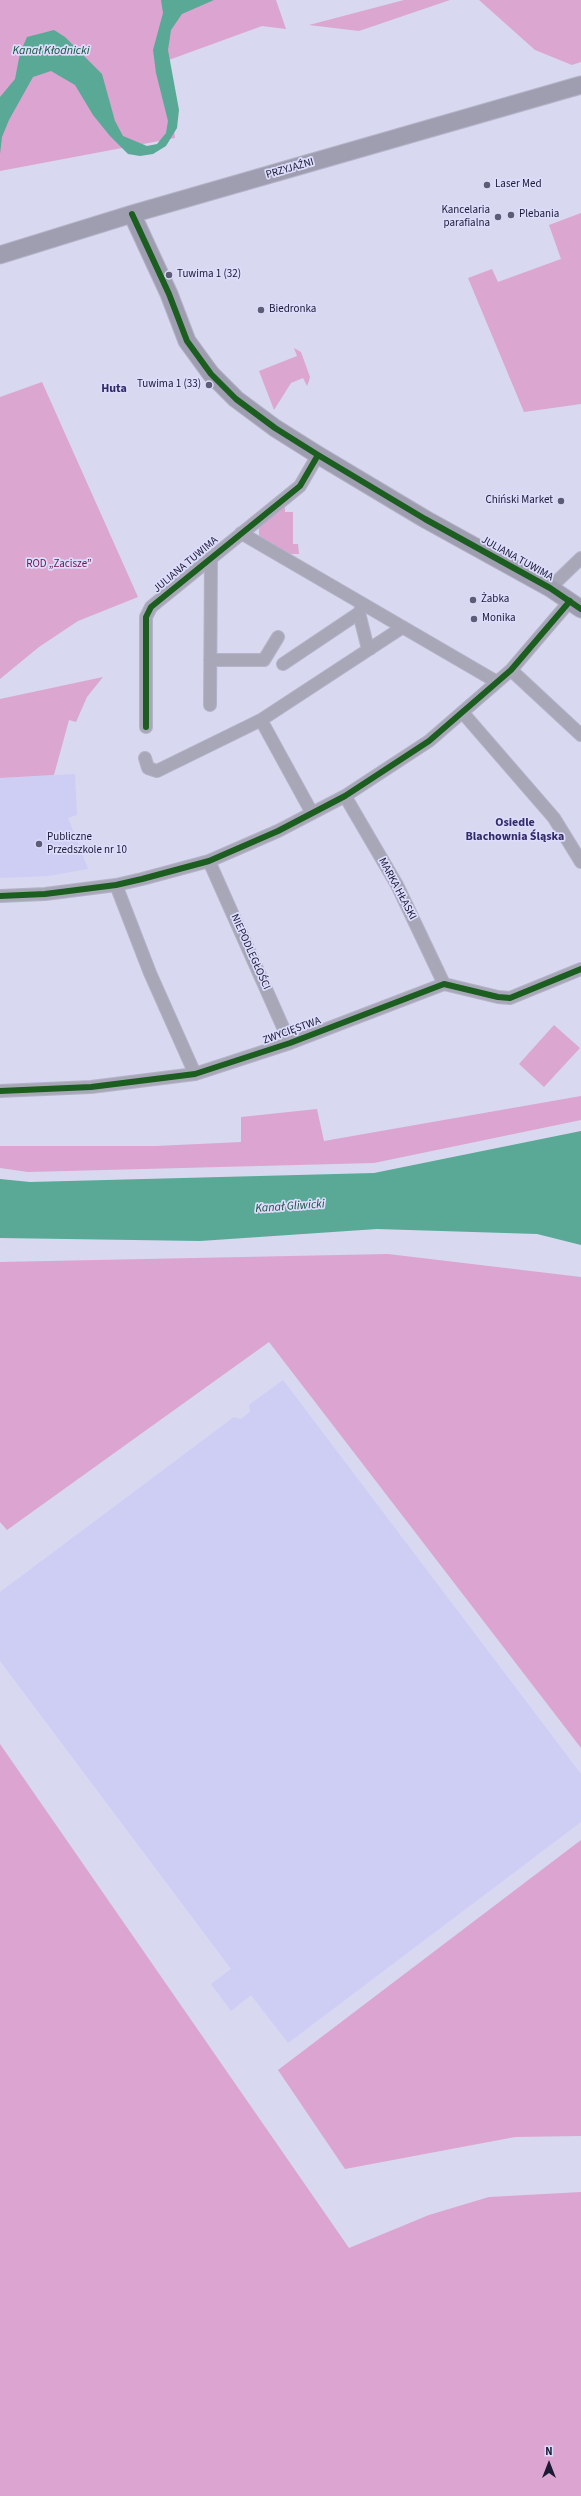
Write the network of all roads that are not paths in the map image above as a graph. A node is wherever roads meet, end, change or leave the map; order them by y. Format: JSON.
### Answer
{"nodes":[{"id":1,"x":581,"y":85,"type":"edge"},
{"id":2,"x":132,"y":214,"type":"junction"},
{"id":3,"x":0,"y":254,"type":"edge"},
{"id":4,"x":318,"y":455,"type":"junction"},
{"id":5,"x":241,"y":533,"type":"junction"},
{"id":6,"x":210,"y":557,"type":"junction"},
{"id":7,"x":581,"y":558,"type":"edge"},
{"id":8,"x":550,"y":588,"type":"junction"},
{"id":9,"x":575,"y":605,"type":"edge"},
{"id":10,"x":360,"y":608,"type":"junction"},
{"id":11,"x":403,"y":627,"type":"junction"},
{"id":12,"x":278,"y":637,"type":"dead end"},
{"id":13,"x":370,"y":649,"type":"junction"},
{"id":14,"x":210,"y":660,"type":"junction"},
{"id":15,"x":283,"y":664,"type":"dead end"},
{"id":16,"x":511,"y":670,"type":"junction"},
{"id":17,"x":497,"y":682,"type":"junction"},
{"id":18,"x":210,"y":705,"type":"dead end"},
{"id":19,"x":463,"y":713,"type":"junction"},
{"id":20,"x":261,"y":720,"type":"junction"},
{"id":21,"x":146,"y":727,"type":"dead end"},
{"id":22,"x":581,"y":735,"type":"edge"},
{"id":23,"x":145,"y":758,"type":"dead end"},
{"id":24,"x":345,"y":796,"type":"junction"},
{"id":25,"x":312,"y":813,"type":"junction"},
{"id":26,"x":209,"y":861,"type":"junction"},
{"id":27,"x":581,"y":862,"type":"edge"},
{"id":28,"x":116,"y":885,"type":"junction"},
{"id":29,"x":0,"y":896,"type":"edge"},
{"id":30,"x":581,"y":970,"type":"edge"},
{"id":31,"x":444,"y":984,"type":"junction"},
{"id":32,"x":290,"y":1043,"type":"junction"},
{"id":33,"x":195,"y":1074,"type":"junction"},
{"id":34,"x":0,"y":1091,"type":"edge"}],
"edges":[{"from":1,"to":2,"type":"street","name":"PRZYJAŹNI"},
{"from":2,"to":3,"type":"street","name":"PRZYJAŹNI"},
{"from":2,"to":4,"type":"street","name":"JULIANA TUWIMA"},
{"from":4,"to":5,"type":"street","name":"JULIANA TUWIMA"},
{"from":4,"to":8,"type":"street","name":"JULIANA TUWIMA"},
{"from":5,"to":6,"type":"street","name":"JULIANA TUWIMA"},
{"from":5,"to":10,"type":"street"},
{"from":6,"to":14,"type":"street","name":"JULIANA TUWIMA"},
{"from":6,"to":21,"type":"street","name":"JULIANA TUWIMA"},
{"from":7,"to":8,"type":"street"},
{"from":8,"to":9,"type":"street","name":"JULIANA TUWIMA"},
{"from":9,"to":16,"type":"street"},
{"from":10,"to":11,"type":"street"},
{"from":10,"to":13,"type":"street"},
{"from":10,"to":15,"type":"street"},
{"from":11,"to":13,"type":"street"},
{"from":11,"to":17,"type":"street"},
{"from":12,"to":14,"type":"street"},
{"from":13,"to":20,"type":"street"},
{"from":14,"to":18,"type":"street","name":"JULIANA TUWIMA"},
{"from":16,"to":17,"type":"street"},
{"from":16,"to":22,"type":"street"},
{"from":17,"to":19,"type":"street"},
{"from":19,"to":24,"type":"street"},
{"from":19,"to":27,"type":"street"},
{"from":20,"to":23,"type":"street"},
{"from":20,"to":25,"type":"street"},
{"from":24,"to":25,"type":"street"},
{"from":24,"to":31,"type":"street","name":"MARKA HŁASKI"},
{"from":25,"to":26,"type":"street"},
{"from":26,"to":28,"type":"street"},
{"from":26,"to":32,"type":"street","name":"NIEPODLEGŁOŚCI"},
{"from":28,"to":29,"type":"street"},
{"from":28,"to":33,"type":"street"},
{"from":30,"to":31,"type":"street"},
{"from":31,"to":32,"type":"street","name":"ZWYCIĘSTWA"},
{"from":32,"to":33,"type":"street","name":"ZWYCIĘSTWA"},
{"from":33,"to":34,"type":"street","name":"ZWYCIĘSTWA"}]}
